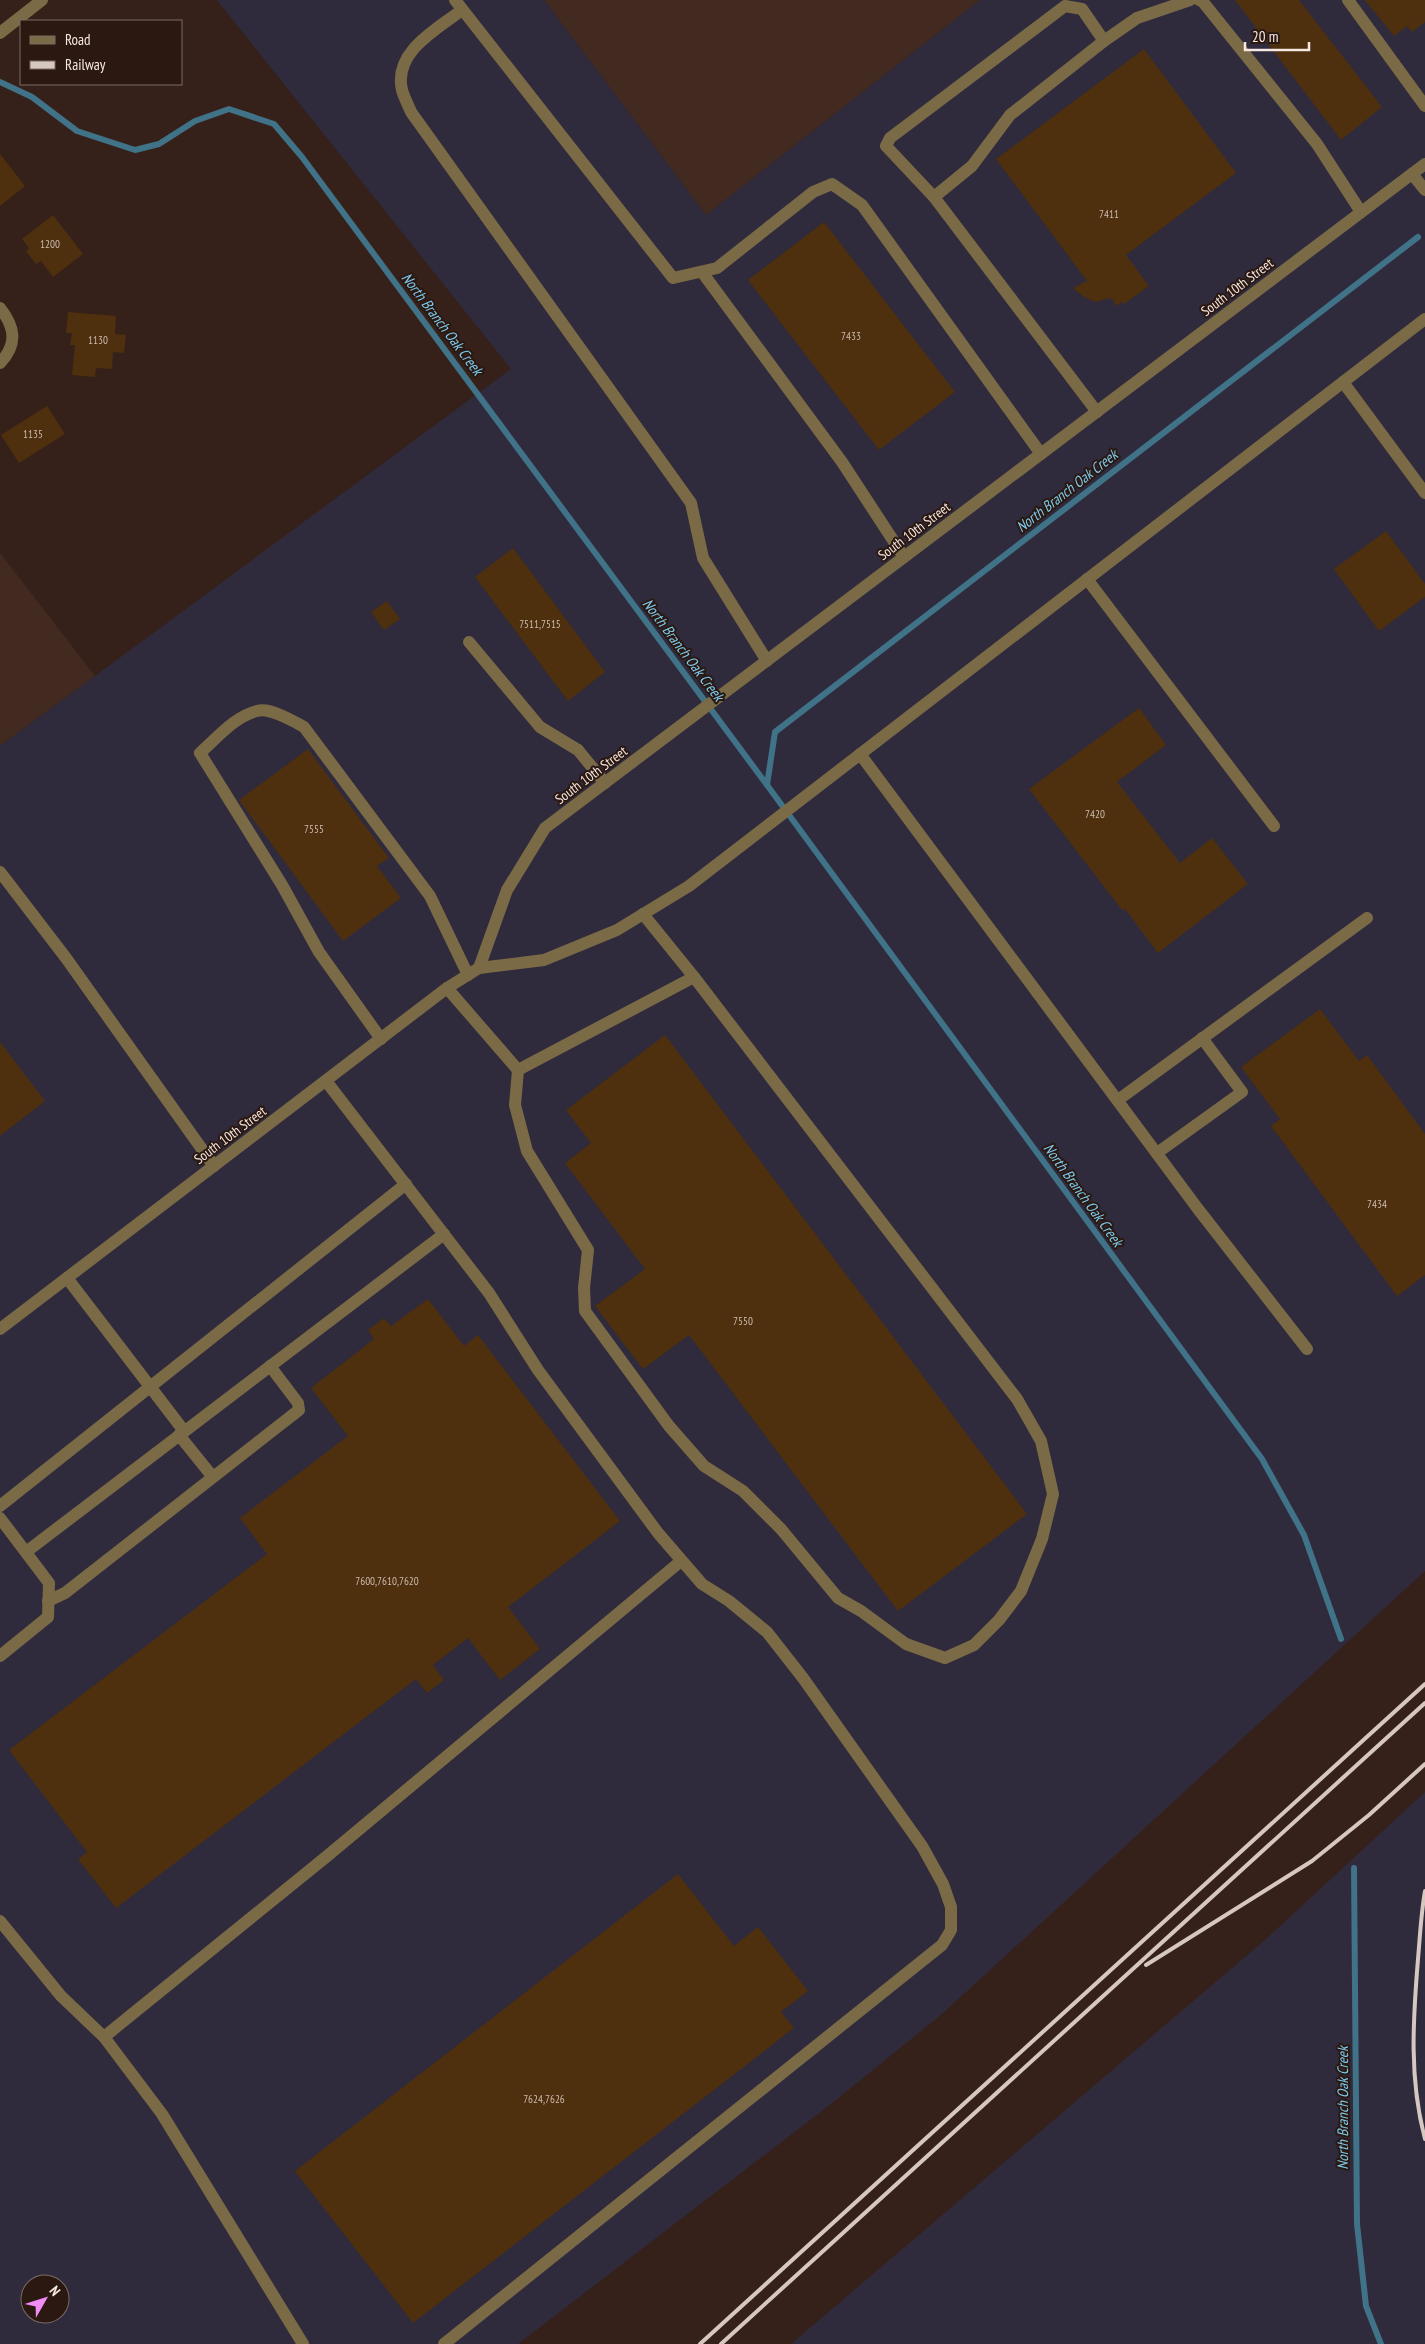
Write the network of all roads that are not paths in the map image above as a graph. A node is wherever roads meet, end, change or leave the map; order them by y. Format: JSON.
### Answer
{"nodes":[{"id":1,"x":42,"y":0,"type":"edge"},
{"id":2,"x":1190,"y":0,"type":"edge"},
{"id":3,"x":1198,"y":0,"type":"edge"},
{"id":4,"x":1348,"y":0,"type":"edge"},
{"id":5,"x":458,"y":5,"type":"edge"},
{"id":6,"x":0,"y":33,"type":"edge"},
{"id":7,"x":1104,"y":41,"type":"junction"},
{"id":8,"x":1425,"y":106,"type":"edge"},
{"id":9,"x":1425,"y":164,"type":"edge"},
{"id":10,"x":1412,"y":174,"type":"junction"},
{"id":11,"x":1425,"y":190,"type":"edge"},
{"id":12,"x":934,"y":197,"type":"junction"},
{"id":13,"x":1361,"y":212,"type":"junction"},
{"id":14,"x":702,"y":272,"type":"junction"},
{"id":15,"x":0,"y":308,"type":"edge"},
{"id":16,"x":1425,"y":319,"type":"edge"},
{"id":17,"x":0,"y":363,"type":"edge"},
{"id":18,"x":1343,"y":382,"type":"junction"},
{"id":19,"x":1097,"y":412,"type":"junction"},
{"id":20,"x":1041,"y":454,"type":"junction"},
{"id":21,"x":1425,"y":493,"type":"edge"},
{"id":22,"x":904,"y":557,"type":"junction"},
{"id":23,"x":1086,"y":579,"type":"junction"},
{"id":24,"x":468,"y":642,"type":"dead end"},
{"id":25,"x":767,"y":661,"type":"junction"},
{"id":26,"x":860,"y":754,"type":"junction"},
{"id":27,"x":605,"y":783,"type":"junction"},
{"id":28,"x":1274,"y":826,"type":"dead end"},
{"id":29,"x":0,"y":872,"type":"edge"},
{"id":30,"x":643,"y":914,"type":"junction"},
{"id":31,"x":1367,"y":918,"type":"dead end"},
{"id":32,"x":473,"y":971,"type":"junction"},
{"id":33,"x":694,"y":978,"type":"junction"},
{"id":34,"x":447,"y":988,"type":"junction"},
{"id":35,"x":1202,"y":1038,"type":"junction"},
{"id":36,"x":381,"y":1039,"type":"junction"},
{"id":37,"x":518,"y":1070,"type":"junction"},
{"id":38,"x":326,"y":1081,"type":"junction"},
{"id":39,"x":1118,"y":1100,"type":"junction"},
{"id":40,"x":1157,"y":1153,"type":"junction"},
{"id":41,"x":214,"y":1166,"type":"junction"},
{"id":42,"x":406,"y":1184,"type":"junction"},
{"id":43,"x":444,"y":1234,"type":"junction"},
{"id":44,"x":67,"y":1278,"type":"junction"},
{"id":45,"x":0,"y":1329,"type":"edge"},
{"id":46,"x":1306,"y":1349,"type":"dead end"},
{"id":47,"x":270,"y":1366,"type":"junction"},
{"id":48,"x":150,"y":1387,"type":"junction"},
{"id":49,"x":181,"y":1433,"type":"junction"},
{"id":50,"x":212,"y":1476,"type":"junction"},
{"id":51,"x":0,"y":1506,"type":"edge"},
{"id":52,"x":0,"y":1518,"type":"edge"},
{"id":53,"x":26,"y":1552,"type":"junction"},
{"id":54,"x":681,"y":1561,"type":"junction"},
{"id":55,"x":48,"y":1601,"type":"junction"},
{"id":56,"x":0,"y":1656,"type":"edge"},
{"id":57,"x":0,"y":1922,"type":"edge"},
{"id":58,"x":104,"y":2037,"type":"junction"},
{"id":59,"x":303,"y":2344,"type":"edge"},
{"id":60,"x":444,"y":2344,"type":"edge"}],
"edges":[{"from":1,"to":6,"type":"street"},
{"from":2,"to":7,"type":"street"},
{"from":3,"to":13,"type":"street"},
{"from":4,"to":8,"type":"street"},
{"from":5,"to":14,"type":"street"},
{"from":5,"to":25,"type":"street"},
{"from":7,"to":12,"type":"street"},
{"from":7,"to":12,"type":"street"},
{"from":9,"to":10,"type":"street","name":"South 10th Street"},
{"from":10,"to":11,"type":"street"},
{"from":10,"to":13,"type":"street","name":"South 10th Street"},
{"from":12,"to":19,"type":"street"},
{"from":13,"to":19,"type":"street","name":"South 10th Street"},
{"from":14,"to":20,"type":"street"},
{"from":14,"to":22,"type":"street"},
{"from":15,"to":17,"type":"street"},
{"from":16,"to":18,"type":"street","name":"South 10th Street"},
{"from":18,"to":21,"type":"street"},
{"from":18,"to":23,"type":"street","name":"South 10th Street"},
{"from":19,"to":20,"type":"street","name":"South 10th Street"},
{"from":20,"to":22,"type":"street","name":"South 10th Street"},
{"from":22,"to":25,"type":"street","name":"South 10th Street"},
{"from":23,"to":26,"type":"street","name":"South 10th Street"},
{"from":23,"to":28,"type":"street"},
{"from":24,"to":27,"type":"street"},
{"from":25,"to":27,"type":"street","name":"South 10th Street"},
{"from":26,"to":30,"type":"street","name":"South 10th Street"},
{"from":26,"to":39,"type":"street"},
{"from":27,"to":32,"type":"street","name":"South 10th Street"},
{"from":29,"to":41,"type":"street"},
{"from":30,"to":32,"type":"street","name":"South 10th Street"},
{"from":30,"to":33,"type":"street"},
{"from":31,"to":35,"type":"street"},
{"from":32,"to":34,"type":"street","name":"South 10th Street"},
{"from":32,"to":36,"type":"street"},
{"from":33,"to":37,"type":"street"},
{"from":33,"to":37,"type":"street"},
{"from":34,"to":36,"type":"street","name":"South 10th Street"},
{"from":34,"to":37,"type":"street"},
{"from":35,"to":39,"type":"street"},
{"from":35,"to":40,"type":"street"},
{"from":36,"to":38,"type":"street","name":"South 10th Street"},
{"from":38,"to":41,"type":"street","name":"South 10th Street"},
{"from":38,"to":42,"type":"street"},
{"from":39,"to":40,"type":"street"},
{"from":40,"to":46,"type":"street"},
{"from":41,"to":44,"type":"street","name":"South 10th Street"},
{"from":42,"to":43,"type":"street"},
{"from":42,"to":48,"type":"street"},
{"from":43,"to":47,"type":"street"},
{"from":43,"to":54,"type":"street"},
{"from":44,"to":45,"type":"street","name":"South 10th Street"},
{"from":44,"to":48,"type":"street"},
{"from":47,"to":49,"type":"street"},
{"from":47,"to":50,"type":"street"},
{"from":48,"to":49,"type":"street"},
{"from":48,"to":51,"type":"street"},
{"from":49,"to":50,"type":"street"},
{"from":49,"to":53,"type":"street"},
{"from":50,"to":55,"type":"street"},
{"from":52,"to":53,"type":"street"},
{"from":53,"to":55,"type":"street"},
{"from":54,"to":58,"type":"street"},
{"from":54,"to":60,"type":"street"},
{"from":55,"to":56,"type":"street"},
{"from":57,"to":58,"type":"street"},
{"from":58,"to":59,"type":"street"}]}
